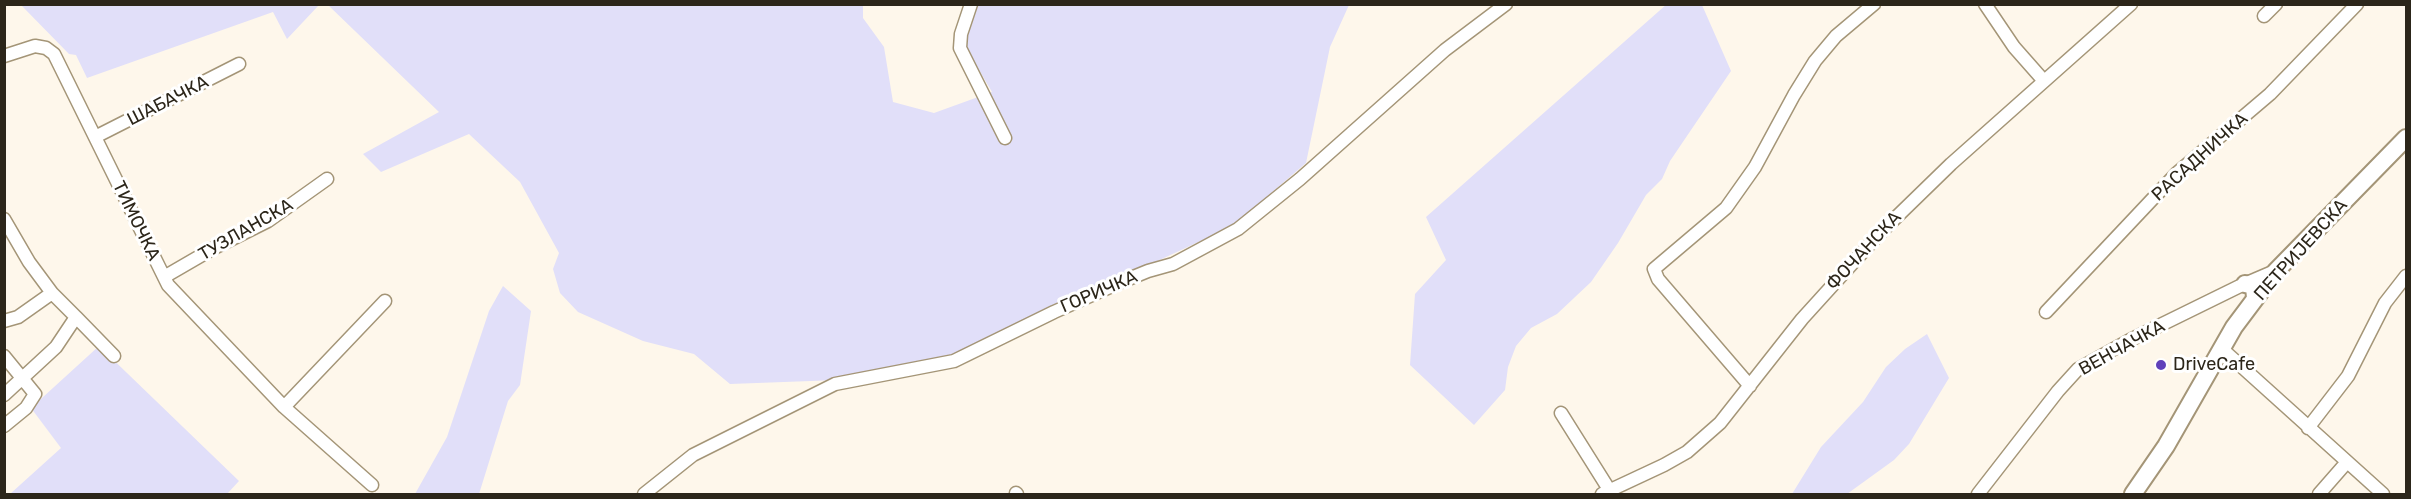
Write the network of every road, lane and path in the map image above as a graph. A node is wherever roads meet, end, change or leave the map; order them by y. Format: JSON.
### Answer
{"nodes":[{"id":1,"x":971,"y":4,"type":"edge"},
{"id":2,"x":1506,"y":4,"type":"edge"},
{"id":3,"x":1874,"y":4,"type":"edge"},
{"id":4,"x":1985,"y":4,"type":"edge"},
{"id":5,"x":2131,"y":4,"type":"edge"},
{"id":6,"x":2277,"y":4,"type":"edge"},
{"id":7,"x":2357,"y":4,"type":"edge"},
{"id":8,"x":2264,"y":16,"type":"dead end"},
{"id":9,"x":4,"y":56,"type":"edge"},
{"id":10,"x":239,"y":64,"type":"dead end"},
{"id":11,"x":2044,"y":81,"type":"junction"},
{"id":12,"x":95,"y":137,"type":"junction"},
{"id":13,"x":1005,"y":138,"type":"dead end"},
{"id":14,"x":2406,"y":138,"type":"edge"},
{"id":15,"x":327,"y":179,"type":"dead end"},
{"id":16,"x":4,"y":219,"type":"edge"},
{"id":17,"x":2276,"y":271,"type":"junction"},
{"id":18,"x":2406,"y":276,"type":"edge"},
{"id":19,"x":164,"y":277,"type":"junction"},
{"id":20,"x":2245,"y":284,"type":"junction"},
{"id":21,"x":52,"y":293,"type":"junction"},
{"id":22,"x":2255,"y":298,"type":"junction"},
{"id":23,"x":385,"y":301,"type":"dead end"},
{"id":24,"x":2046,"y":312,"type":"dead end"},
{"id":25,"x":76,"y":317,"type":"junction"},
{"id":26,"x":4,"y":321,"type":"edge"},
{"id":27,"x":2221,"y":348,"type":"junction"},
{"id":28,"x":4,"y":356,"type":"edge"},
{"id":29,"x":114,"y":356,"type":"dead end"},
{"id":30,"x":23,"y":380,"type":"junction"},
{"id":31,"x":1750,"y":386,"type":"junction"},
{"id":32,"x":4,"y":395,"type":"edge"},
{"id":33,"x":284,"y":407,"type":"junction"},
{"id":34,"x":1561,"y":413,"type":"dead end"},
{"id":35,"x":4,"y":426,"type":"edge"},
{"id":36,"x":2308,"y":428,"type":"junction"},
{"id":37,"x":2347,"y":462,"type":"junction"},
{"id":38,"x":372,"y":485,"type":"dead end"},
{"id":39,"x":1606,"y":493,"type":"edge"},
{"id":40,"x":644,"y":495,"type":"edge"},
{"id":41,"x":1978,"y":495,"type":"edge"},
{"id":42,"x":2133,"y":495,"type":"edge"},
{"id":43,"x":2319,"y":495,"type":"edge"},
{"id":44,"x":2383,"y":495,"type":"edge"}],
"edges":[{"from":1,"to":13,"type":"street"},
{"from":2,"to":40,"type":"street","name":"ГОРИЧКА"},
{"from":3,"to":31,"type":"street"},
{"from":4,"to":11,"type":"street"},
{"from":5,"to":11,"type":"street","name":"ФОЧАНСКА"},
{"from":6,"to":8,"type":"street"},
{"from":7,"to":24,"type":"street","name":"РАСАДНИЧКА"},
{"from":9,"to":12,"type":"street","name":"ТИМОЧКА"},
{"from":10,"to":12,"type":"street","name":"ШАБАЧКА"},
{"from":11,"to":31,"type":"street","name":"ФОЧАНСКА"},
{"from":12,"to":19,"type":"street","name":"ТИМОЧКА"},
{"from":14,"to":17,"type":"main road","name":"ПЕТРИЈЕВСКА"},
{"from":15,"to":19,"type":"street","name":"ТУЗЛАНСКА"},
{"from":16,"to":21,"type":"street"},
{"from":17,"to":20,"type":"street","name":"ВЕНЧАЧКА"},
{"from":17,"to":22,"type":"main road","name":"ПЕТРИЈЕВСКА"},
{"from":18,"to":36,"type":"street"},
{"from":19,"to":33,"type":"street","name":"ТИМОЧКА"},
{"from":20,"to":22,"type":"main road"},
{"from":20,"to":41,"type":"street","name":"ВЕНЧАЧКА"},
{"from":21,"to":25,"type":"street"},
{"from":21,"to":26,"type":"street"},
{"from":22,"to":27,"type":"main road","name":"ПЕТРИЈЕВСКА"},
{"from":23,"to":33,"type":"street"},
{"from":25,"to":29,"type":"street"},
{"from":25,"to":30,"type":"street"},
{"from":27,"to":36,"type":"street"},
{"from":27,"to":42,"type":"main road","name":"ПЕТРИЈЕВСКА"},
{"from":28,"to":30,"type":"street"},
{"from":30,"to":32,"type":"street"},
{"from":30,"to":35,"type":"street"},
{"from":31,"to":39,"type":"street","name":"ФОЧАНСКА"},
{"from":33,"to":38,"type":"street","name":"ТИМОЧКА"},
{"from":34,"to":39,"type":"street"},
{"from":36,"to":37,"type":"street"},
{"from":37,"to":43,"type":"street"},
{"from":37,"to":44,"type":"street"}]}
